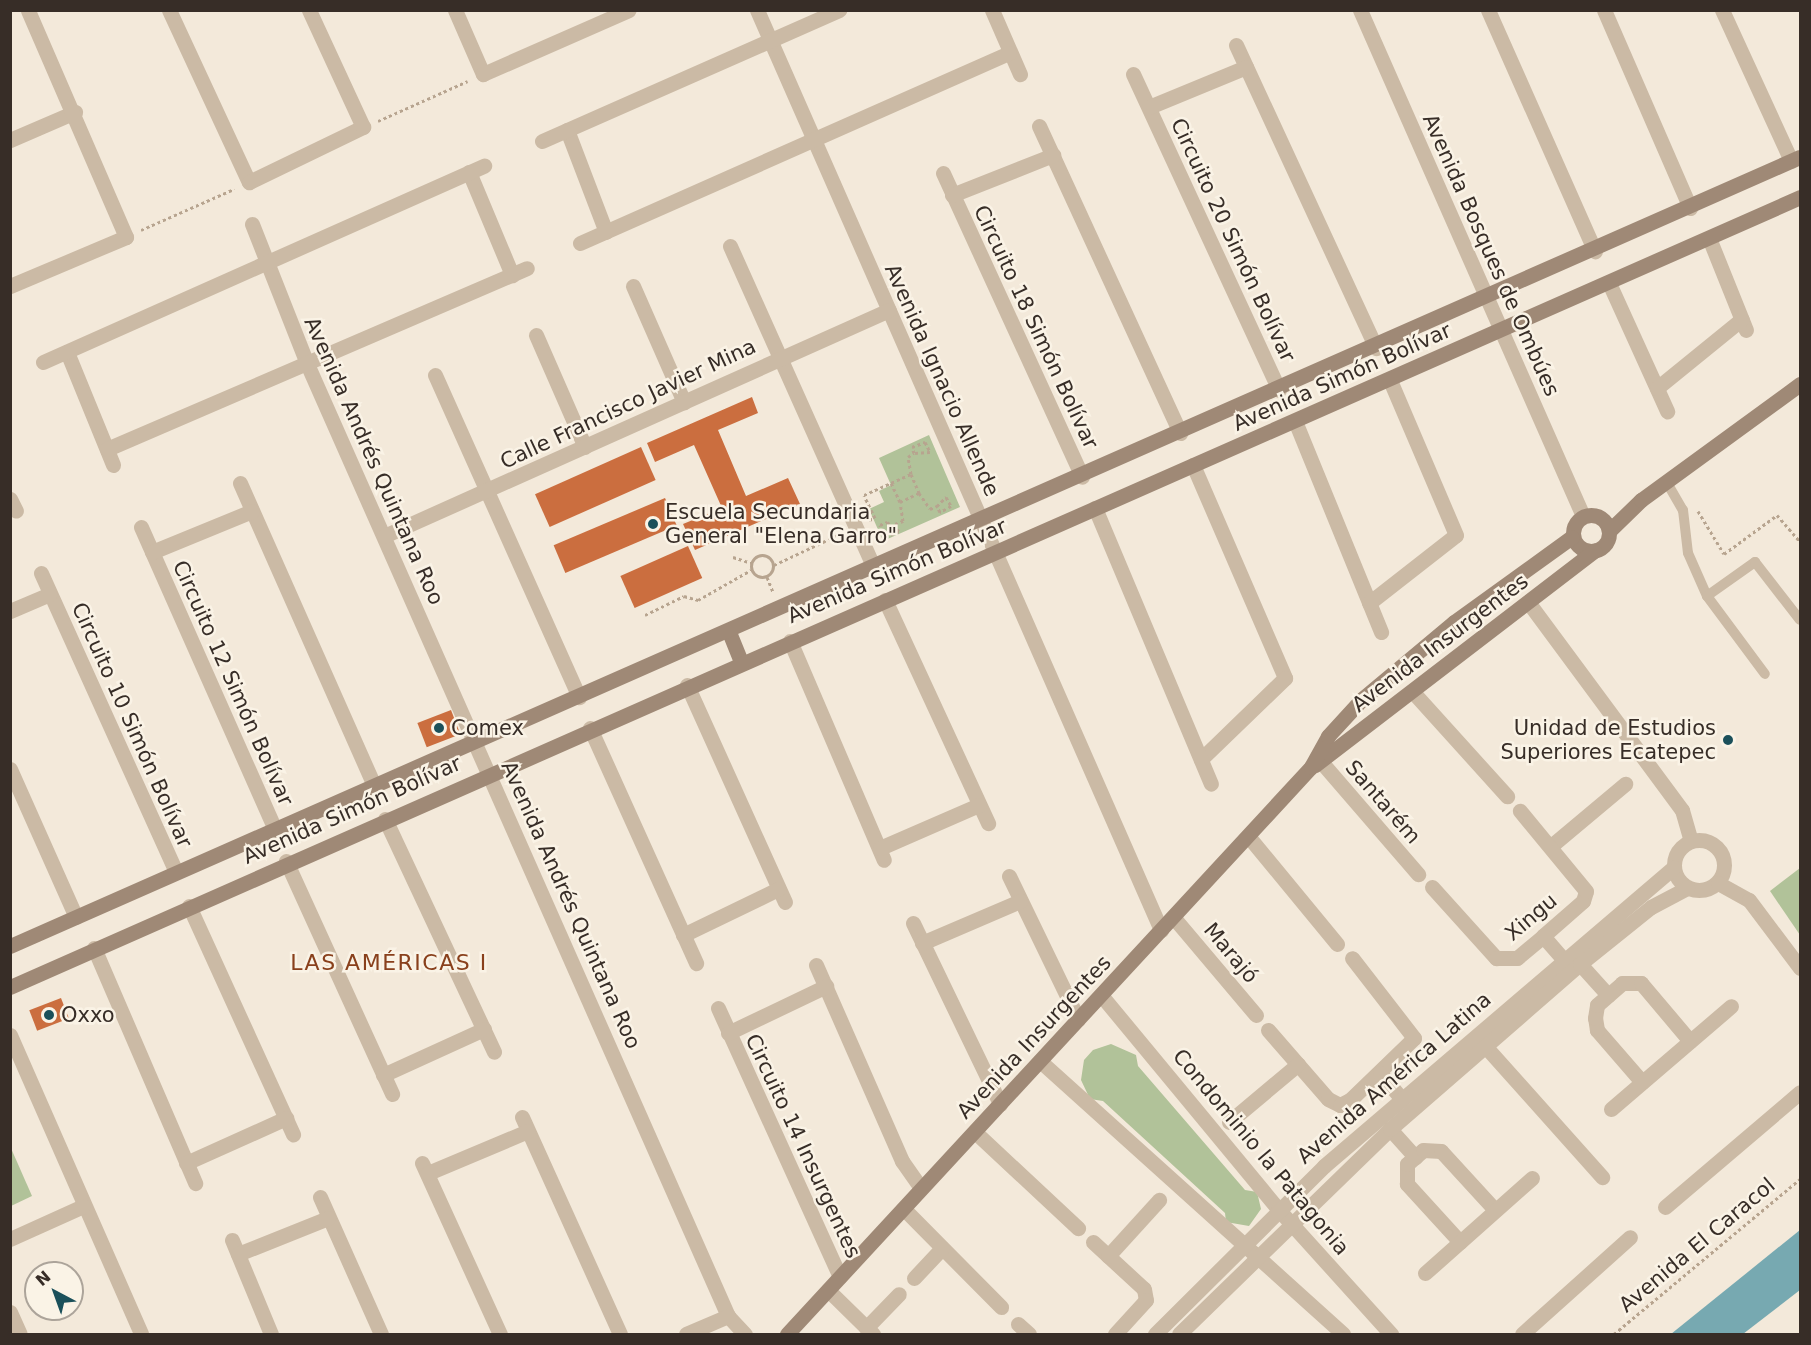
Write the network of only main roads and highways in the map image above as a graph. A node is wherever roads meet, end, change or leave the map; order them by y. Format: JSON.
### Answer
{"nodes":[{"id":1,"x":1796,"y":159,"type":"edge"},
{"id":2,"x":1800,"y":197,"type":"edge"},
{"id":3,"x":1800,"y":384,"type":"edge"},
{"id":4,"x":1641,"y":500,"type":"junction"},
{"id":5,"x":1601,"y":517,"type":"junction"},
{"id":6,"x":1609,"y":531,"type":"junction"},
{"id":7,"x":1572,"y":537,"type":"junction"},
{"id":8,"x":1594,"y":551,"type":"junction"},
{"id":9,"x":729,"y":632,"type":"junction"},
{"id":10,"x":741,"y":662,"type":"junction"},
{"id":11,"x":1316,"y":762,"type":"junction"},
{"id":12,"x":10,"y":946,"type":"edge"},
{"id":13,"x":10,"y":987,"type":"edge"},
{"id":14,"x":787,"y":1335,"type":"edge"}],
"edges":[{"from":1,"to":9,"type":"main road","name":"Avenida Simón Bolívar"},
{"from":2,"to":10,"type":"main road","name":"Avenida Simón Bolívar"},
{"from":3,"to":4,"type":"main road"},
{"from":4,"to":5,"type":"main road"},
{"from":4,"to":6,"type":"main road"},
{"from":5,"to":6,"type":"main road"},
{"from":5,"to":7,"type":"main road"},
{"from":6,"to":8,"type":"main road"},
{"from":7,"to":8,"type":"main road"},
{"from":7,"to":11,"type":"main road","name":"Avenida Insurgentes"},
{"from":8,"to":11,"type":"main road","name":"Avenida Insurgentes"},
{"from":9,"to":10,"type":"main road"},
{"from":9,"to":12,"type":"main road","name":"Avenida Simón Bolívar"},
{"from":10,"to":13,"type":"main road","name":"Avenida Simón Bolívar"},
{"from":11,"to":14,"type":"main road","name":"Avenida Insurgentes"}]}
